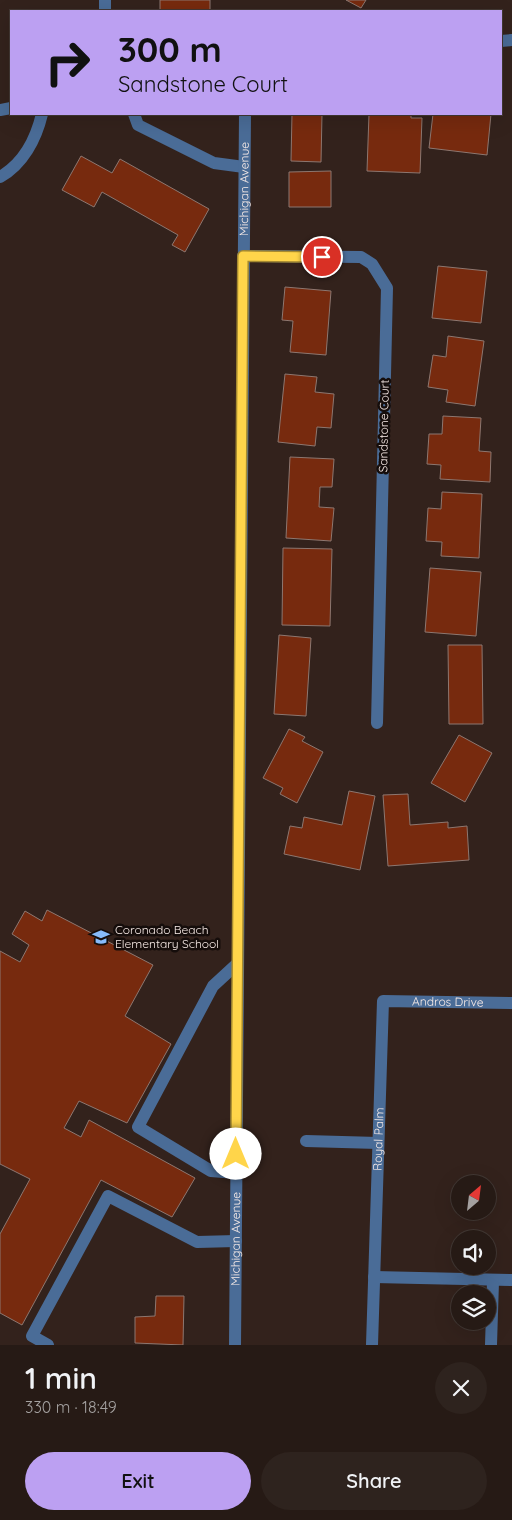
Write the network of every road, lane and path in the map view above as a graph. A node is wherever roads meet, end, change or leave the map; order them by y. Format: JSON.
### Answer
{"nodes":[{"id":1,"x":42,"y":115,"type":"edge"},
{"id":2,"x":134,"y":115,"type":"edge"},
{"id":3,"x":245,"y":115,"type":"edge"},
{"id":4,"x":244,"y":167,"type":"junction"},
{"id":5,"x":0,"y":176,"type":"edge"},
{"id":6,"x":243,"y":256,"type":"junction"},
{"id":7,"x":377,"y":723,"type":"dead end"},
{"id":8,"x":238,"y":963,"type":"junction"},
{"id":9,"x":384,"y":1001,"type":"joint"},
{"id":10,"x":512,"y":1003,"type":"edge"},
{"id":11,"x":306,"y":1142,"type":"dead end"},
{"id":12,"x":378,"y":1142,"type":"junction"},
{"id":13,"x":236,"y":1173,"type":"junction"},
{"id":14,"x":236,"y":1241,"type":"junction"},
{"id":15,"x":374,"y":1277,"type":"junction"},
{"id":16,"x":512,"y":1280,"type":"edge"},
{"id":17,"x":493,"y":1281,"type":"junction"},
{"id":18,"x":48,"y":1345,"type":"edge"},
{"id":19,"x":235,"y":1345,"type":"edge"},
{"id":20,"x":372,"y":1345,"type":"edge"},
{"id":21,"x":491,"y":1345,"type":"edge"}],
"edges":[{"from":1,"to":5,"type":"street"},
{"from":2,"to":4,"type":"street"},
{"from":3,"to":4,"type":"street","name":"Michigan Avenue"},
{"from":4,"to":6,"type":"street","name":"Michigan Avenue"},
{"from":6,"to":7,"type":"street","name":"Sandstone Court"},
{"from":6,"to":8,"type":"street","name":"Michigan Avenue"},
{"from":8,"to":13,"type":"street","name":"Michigan Avenue"},
{"from":8,"to":13,"type":"street"},
{"from":9,"to":10,"type":"street","name":"Andros Drive"},
{"from":9,"to":12,"type":"street","name":"Royal Palm"},
{"from":11,"to":12,"type":"street"},
{"from":12,"to":15,"type":"street","name":"Royal Palm"},
{"from":13,"to":14,"type":"street","name":"Michigan Avenue"},
{"from":14,"to":18,"type":"street"},
{"from":14,"to":19,"type":"street","name":"Michigan Avenue"},
{"from":15,"to":17,"type":"street"},
{"from":15,"to":20,"type":"street","name":"Royal Palm"},
{"from":16,"to":17,"type":"street"},
{"from":17,"to":21,"type":"street"}]}
